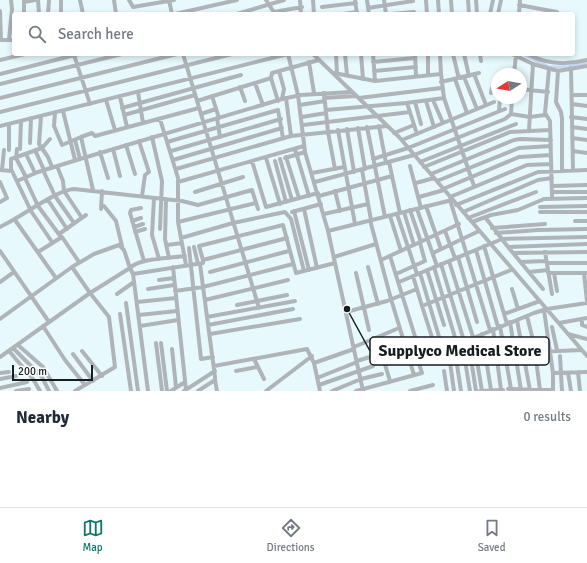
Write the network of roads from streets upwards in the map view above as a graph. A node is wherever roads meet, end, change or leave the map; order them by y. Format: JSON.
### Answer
{"nodes":[{"id":1,"x":11,"y":0,"type":"edge"},
{"id":2,"x":32,"y":0,"type":"edge"},
{"id":3,"x":37,"y":0,"type":"edge"},
{"id":4,"x":49,"y":0,"type":"edge"},
{"id":5,"x":60,"y":0,"type":"edge"},
{"id":6,"x":80,"y":0,"type":"edge"},
{"id":7,"x":114,"y":0,"type":"edge"},
{"id":8,"x":129,"y":0,"type":"edge"},
{"id":9,"x":174,"y":0,"type":"edge"},
{"id":10,"x":236,"y":0,"type":"edge"},
{"id":11,"x":284,"y":0,"type":"edge"},
{"id":12,"x":300,"y":0,"type":"edge"},
{"id":13,"x":313,"y":0,"type":"edge"},
{"id":14,"x":367,"y":0,"type":"edge"},
{"id":15,"x":384,"y":0,"type":"edge"},
{"id":16,"x":426,"y":0,"type":"edge"},
{"id":17,"x":438,"y":0,"type":"edge"},
{"id":18,"x":451,"y":0,"type":"edge"},
{"id":19,"x":468,"y":0,"type":"edge"},
{"id":20,"x":476,"y":0,"type":"edge"},
{"id":21,"x":493,"y":0,"type":"edge"},
{"id":22,"x":501,"y":0,"type":"edge"},
{"id":23,"x":24,"y":1,"type":"edge"},
{"id":24,"x":169,"y":1,"type":"edge"},
{"id":25,"x":355,"y":1,"type":"edge"},
{"id":26,"x":413,"y":1,"type":"edge"},
{"id":27,"x":267,"y":2,"type":"edge"},
{"id":28,"x":520,"y":2,"type":"edge"},
{"id":29,"x":385,"y":5,"type":"junction"},
{"id":30,"x":301,"y":7,"type":"junction"},
{"id":31,"x":322,"y":7,"type":"dead end"},
{"id":32,"x":368,"y":8,"type":"junction"},
{"id":33,"x":0,"y":11,"type":"edge"},
{"id":34,"x":24,"y":12,"type":"edge"},
{"id":35,"x":39,"y":12,"type":"edge"},
{"id":36,"x":48,"y":12,"type":"edge"},
{"id":37,"x":61,"y":12,"type":"edge"},
{"id":38,"x":83,"y":12,"type":"edge"},
{"id":39,"x":116,"y":12,"type":"edge"},
{"id":40,"x":172,"y":12,"type":"edge"},
{"id":41,"x":182,"y":12,"type":"edge"},
{"id":42,"x":245,"y":12,"type":"edge"},
{"id":43,"x":274,"y":12,"type":"edge"},
{"id":44,"x":279,"y":12,"type":"edge"},
{"id":45,"x":301,"y":12,"type":"edge"},
{"id":46,"x":314,"y":12,"type":"edge"},
{"id":47,"x":357,"y":12,"type":"edge"},
{"id":48,"x":369,"y":12,"type":"edge"},
{"id":49,"x":386,"y":12,"type":"edge"},
{"id":50,"x":414,"y":12,"type":"edge"},
{"id":51,"x":427,"y":12,"type":"edge"},
{"id":52,"x":439,"y":12,"type":"edge"},
{"id":53,"x":452,"y":12,"type":"edge"},
{"id":54,"x":469,"y":12,"type":"edge"},
{"id":55,"x":477,"y":12,"type":"edge"},
{"id":56,"x":490,"y":12,"type":"edge"},
{"id":57,"x":498,"y":12,"type":"edge"},
{"id":58,"x":518,"y":12,"type":"edge"},
{"id":59,"x":557,"y":12,"type":"dead end"},
{"id":60,"x":1,"y":40,"type":"edge"},
{"id":61,"x":12,"y":40,"type":"edge"},
{"id":62,"x":17,"y":56,"type":"edge"},
{"id":63,"x":70,"y":56,"type":"edge"},
{"id":64,"x":74,"y":56,"type":"edge"},
{"id":65,"x":114,"y":56,"type":"edge"},
{"id":66,"x":169,"y":56,"type":"edge"},
{"id":67,"x":184,"y":56,"type":"edge"},
{"id":68,"x":224,"y":56,"type":"edge"},
{"id":69,"x":280,"y":56,"type":"edge"},
{"id":70,"x":288,"y":56,"type":"edge"},
{"id":71,"x":315,"y":56,"type":"edge"},
{"id":72,"x":336,"y":56,"type":"edge"},
{"id":73,"x":345,"y":56,"type":"edge"},
{"id":74,"x":361,"y":56,"type":"edge"},
{"id":75,"x":372,"y":56,"type":"edge"},
{"id":76,"x":415,"y":56,"type":"edge"},
{"id":77,"x":428,"y":56,"type":"edge"},
{"id":78,"x":440,"y":56,"type":"edge"},
{"id":79,"x":453,"y":56,"type":"edge"},
{"id":80,"x":464,"y":56,"type":"edge"},
{"id":81,"x":480,"y":56,"type":"edge"},
{"id":82,"x":515,"y":56,"type":"edge"},
{"id":83,"x":517,"y":56,"type":"edge"},
{"id":84,"x":533,"y":56,"type":"edge"},
{"id":85,"x":0,"y":60,"type":"edge"},
{"id":86,"x":319,"y":60,"type":"junction"},
{"id":87,"x":587,"y":60,"type":"edge"},
{"id":88,"x":481,"y":61,"type":"dead end"},
{"id":89,"x":309,"y":62,"type":"junction"},
{"id":90,"x":373,"y":62,"type":"junction"},
{"id":91,"x":533,"y":64,"type":"junction"},
{"id":92,"x":77,"y":65,"type":"junction"},
{"id":93,"x":187,"y":66,"type":"junction"},
{"id":94,"x":570,"y":66,"type":"junction"},
{"id":95,"x":587,"y":66,"type":"edge"},
{"id":96,"x":291,"y":67,"type":"junction"},
{"id":97,"x":416,"y":67,"type":"junction"},
{"id":98,"x":514,"y":68,"type":"edge"},
{"id":99,"x":549,"y":69,"type":"junction"},
{"id":100,"x":279,"y":71,"type":"junction"},
{"id":101,"x":374,"y":71,"type":"junction"},
{"id":102,"x":558,"y":71,"type":"junction"},
{"id":103,"x":479,"y":73,"type":"dead end"},
{"id":104,"x":0,"y":74,"type":"edge"},
{"id":105,"x":335,"y":74,"type":"junction"},
{"id":106,"x":441,"y":74,"type":"junction"},
{"id":107,"x":240,"y":75,"type":"dead end"},
{"id":108,"x":347,"y":75,"type":"junction"},
{"id":109,"x":428,"y":75,"type":"junction"},
{"id":110,"x":416,"y":76,"type":"junction"},
{"id":111,"x":467,"y":76,"type":"junction"},
{"id":112,"x":82,"y":78,"type":"junction"},
{"id":113,"x":271,"y":78,"type":"junction"},
{"id":114,"x":190,"y":79,"type":"junction"},
{"id":115,"x":363,"y":79,"type":"junction"},
{"id":116,"x":455,"y":79,"type":"junction"},
{"id":117,"x":375,"y":81,"type":"junction"},
{"id":118,"x":441,"y":82,"type":"junction"},
{"id":119,"x":255,"y":83,"type":"junction"},
{"id":120,"x":0,"y":84,"type":"edge"},
{"id":121,"x":240,"y":87,"type":"junction"},
{"id":122,"x":193,"y":88,"type":"junction"},
{"id":123,"x":441,"y":88,"type":"junction"},
{"id":124,"x":527,"y":90,"type":"edge"},
{"id":125,"x":531,"y":90,"type":"junction"},
{"id":126,"x":85,"y":92,"type":"junction"},
{"id":127,"x":138,"y":92,"type":"junction"},
{"id":128,"x":352,"y":92,"type":"junction"},
{"id":129,"x":548,"y":92,"type":"junction"},
{"id":130,"x":314,"y":93,"type":"junction"},
{"id":131,"x":324,"y":93,"type":"junction"},
{"id":132,"x":195,"y":95,"type":"junction"},
{"id":133,"x":298,"y":95,"type":"junction"},
{"id":134,"x":572,"y":95,"type":"junction"},
{"id":135,"x":212,"y":96,"type":"junction"},
{"id":136,"x":587,"y":96,"type":"edge"},
{"id":137,"x":120,"y":97,"type":"junction"},
{"id":138,"x":357,"y":97,"type":"junction"},
{"id":139,"x":0,"y":98,"type":"edge"},
{"id":140,"x":444,"y":98,"type":"junction"},
{"id":141,"x":106,"y":100,"type":"junction"},
{"id":142,"x":282,"y":100,"type":"junction"},
{"id":143,"x":325,"y":100,"type":"junction"},
{"id":144,"x":433,"y":100,"type":"junction"},
{"id":145,"x":197,"y":101,"type":"junction"},
{"id":146,"x":245,"y":101,"type":"dead end"},
{"id":147,"x":426,"y":101,"type":"junction"},
{"id":148,"x":415,"y":102,"type":"junction"},
{"id":149,"x":140,"y":103,"type":"junction"},
{"id":150,"x":407,"y":103,"type":"junction"},
{"id":151,"x":491,"y":103,"type":"edge"},
{"id":152,"x":90,"y":104,"type":"junction"},
{"id":153,"x":499,"y":104,"type":"edge"},
{"id":154,"x":512,"y":104,"type":"edge"},
{"id":155,"x":572,"y":104,"type":"junction"},
{"id":156,"x":263,"y":105,"type":"junction"},
{"id":157,"x":300,"y":105,"type":"junction"},
{"id":158,"x":486,"y":105,"type":"junction"},
{"id":159,"x":587,"y":106,"type":"edge"},
{"id":160,"x":368,"y":107,"type":"junction"},
{"id":161,"x":122,"y":108,"type":"junction"},
{"id":162,"x":199,"y":108,"type":"junction"},
{"id":163,"x":142,"y":109,"type":"junction"},
{"id":164,"x":216,"y":109,"type":"junction"},
{"id":165,"x":477,"y":109,"type":"junction"},
{"id":166,"x":505,"y":109,"type":"dead end"},
{"id":167,"x":63,"y":111,"type":"junction"},
{"id":168,"x":326,"y":111,"type":"junction"},
{"id":169,"x":498,"y":111,"type":"junction"},
{"id":170,"x":0,"y":112,"type":"edge"},
{"id":171,"x":410,"y":112,"type":"junction"},
{"id":172,"x":55,"y":113,"type":"junction"},
{"id":173,"x":467,"y":113,"type":"junction"},
{"id":174,"x":124,"y":114,"type":"junction"},
{"id":175,"x":200,"y":114,"type":"junction"},
{"id":176,"x":511,"y":114,"type":"junction"},
{"id":177,"x":545,"y":115,"type":"junction"},
{"id":178,"x":41,"y":116,"type":"junction"},
{"id":179,"x":377,"y":116,"type":"junction"},
{"id":180,"x":530,"y":116,"type":"junction"},
{"id":181,"x":302,"y":117,"type":"junction"},
{"id":182,"x":571,"y":117,"type":"junction"},
{"id":183,"x":31,"y":118,"type":"junction"},
{"id":184,"x":160,"y":118,"type":"junction"},
{"id":185,"x":218,"y":118,"type":"junction"},
{"id":186,"x":281,"y":119,"type":"junction"},
{"id":187,"x":587,"y":119,"type":"edge"},
{"id":188,"x":451,"y":120,"type":"junction"},
{"id":189,"x":21,"y":121,"type":"junction"},
{"id":190,"x":203,"y":122,"type":"junction"},
{"id":191,"x":143,"y":123,"type":"junction"},
{"id":192,"x":327,"y":123,"type":"junction"},
{"id":193,"x":443,"y":123,"type":"junction"},
{"id":194,"x":9,"y":124,"type":"junction"},
{"id":195,"x":421,"y":124,"type":"dead end"},
{"id":196,"x":516,"y":124,"type":"dead end"},
{"id":197,"x":303,"y":125,"type":"junction"},
{"id":198,"x":414,"y":125,"type":"junction"},
{"id":199,"x":0,"y":126,"type":"edge"},
{"id":200,"x":378,"y":126,"type":"junction"},
{"id":201,"x":387,"y":126,"type":"junction"},
{"id":202,"x":127,"y":127,"type":"junction"},
{"id":203,"x":218,"y":127,"type":"junction"},
{"id":204,"x":367,"y":127,"type":"junction"},
{"id":205,"x":434,"y":127,"type":"junction"},
{"id":206,"x":572,"y":127,"type":"junction"},
{"id":207,"x":282,"y":128,"type":"junction"},
{"id":208,"x":358,"y":128,"type":"junction"},
{"id":209,"x":348,"y":129,"type":"junction"},
{"id":210,"x":454,"y":129,"type":"junction"},
{"id":211,"x":587,"y":129,"type":"edge"},
{"id":212,"x":115,"y":130,"type":"junction"},
{"id":213,"x":338,"y":130,"type":"junction"},
{"id":214,"x":529,"y":130,"type":"junction"},
{"id":215,"x":550,"y":130,"type":"junction"},
{"id":216,"x":206,"y":131,"type":"junction"},
{"id":217,"x":328,"y":132,"type":"junction"},
{"id":218,"x":394,"y":133,"type":"junction"},
{"id":219,"x":164,"y":134,"type":"junction"},
{"id":220,"x":417,"y":134,"type":"junction"},
{"id":221,"x":303,"y":135,"type":"junction"},
{"id":222,"x":291,"y":136,"type":"junction"},
{"id":223,"x":81,"y":137,"type":"junction"},
{"id":224,"x":152,"y":137,"type":"junction"},
{"id":225,"x":220,"y":137,"type":"junction"},
{"id":226,"x":458,"y":137,"type":"junction"},
{"id":227,"x":50,"y":138,"type":"dead end"},
{"id":228,"x":283,"y":138,"type":"junction"},
{"id":229,"x":572,"y":138,"type":"junction"},
{"id":230,"x":74,"y":140,"type":"junction"},
{"id":231,"x":209,"y":140,"type":"junction"},
{"id":232,"x":402,"y":140,"type":"junction"},
{"id":233,"x":550,"y":140,"type":"junction"},
{"id":234,"x":587,"y":140,"type":"edge"},
{"id":235,"x":139,"y":141,"type":"junction"},
{"id":236,"x":30,"y":142,"type":"dead end"},
{"id":237,"x":70,"y":142,"type":"junction"},
{"id":238,"x":167,"y":142,"type":"junction"},
{"id":239,"x":126,"y":145,"type":"junction"},
{"id":240,"x":304,"y":146,"type":"junction"},
{"id":241,"x":461,"y":146,"type":"junction"},
{"id":242,"x":551,"y":146,"type":"junction"},
{"id":243,"x":42,"y":148,"type":"junction"},
{"id":244,"x":211,"y":148,"type":"junction"},
{"id":245,"x":408,"y":148,"type":"junction"},
{"id":246,"x":113,"y":149,"type":"junction"},
{"id":247,"x":295,"y":149,"type":"junction"},
{"id":248,"x":36,"y":150,"type":"junction"},
{"id":249,"x":463,"y":151,"type":"junction"},
{"id":250,"x":100,"y":152,"type":"junction"},
{"id":251,"x":170,"y":152,"type":"junction"},
{"id":252,"x":305,"y":152,"type":"junction"},
{"id":253,"x":573,"y":152,"type":"junction"},
{"id":254,"x":587,"y":153,"type":"edge"},
{"id":255,"x":26,"y":154,"type":"junction"},
{"id":256,"x":296,"y":154,"type":"junction"},
{"id":257,"x":414,"y":155,"type":"junction"},
{"id":258,"x":551,"y":155,"type":"junction"},
{"id":259,"x":384,"y":156,"type":"junction"},
{"id":260,"x":86,"y":157,"type":"junction"},
{"id":261,"x":286,"y":157,"type":"junction"},
{"id":262,"x":16,"y":158,"type":"junction"},
{"id":263,"x":214,"y":158,"type":"junction"},
{"id":264,"x":266,"y":158,"type":"junction"},
{"id":265,"x":78,"y":159,"type":"junction"},
{"id":266,"x":280,"y":159,"type":"junction"},
{"id":267,"x":373,"y":159,"type":"junction"},
{"id":268,"x":173,"y":160,"type":"junction"},
{"id":269,"x":465,"y":160,"type":"junction"},
{"id":270,"x":252,"y":161,"type":"junction"},
{"id":271,"x":275,"y":161,"type":"junction"},
{"id":272,"x":420,"y":162,"type":"junction"},
{"id":273,"x":267,"y":163,"type":"junction"},
{"id":274,"x":387,"y":163,"type":"junction"},
{"id":275,"x":551,"y":164,"type":"junction"},
{"id":276,"x":57,"y":166,"type":"junction"},
{"id":277,"x":374,"y":166,"type":"junction"},
{"id":278,"x":410,"y":166,"type":"dead end"},
{"id":279,"x":52,"y":167,"type":"junction"},
{"id":280,"x":344,"y":167,"type":"junction"},
{"id":281,"x":424,"y":167,"type":"junction"},
{"id":282,"x":176,"y":169,"type":"junction"},
{"id":283,"x":335,"y":169,"type":"junction"},
{"id":284,"x":468,"y":169,"type":"junction"},
{"id":285,"x":1,"y":170,"type":"edge"},
{"id":286,"x":11,"y":170,"type":"junction"},
{"id":287,"x":43,"y":170,"type":"junction"},
{"id":288,"x":218,"y":170,"type":"junction"},
{"id":289,"x":363,"y":170,"type":"junction"},
{"id":290,"x":562,"y":170,"type":"junction"},
{"id":291,"x":573,"y":170,"type":"junction"},
{"id":292,"x":587,"y":170,"type":"edge"},
{"id":293,"x":552,"y":171,"type":"junction"},
{"id":294,"x":354,"y":172,"type":"junction"},
{"id":295,"x":35,"y":173,"type":"junction"},
{"id":296,"x":312,"y":173,"type":"junction"},
{"id":297,"x":135,"y":174,"type":"dead end"},
{"id":298,"x":346,"y":174,"type":"junction"},
{"id":299,"x":430,"y":174,"type":"junction"},
{"id":300,"x":120,"y":176,"type":"dead end"},
{"id":301,"x":392,"y":176,"type":"junction"},
{"id":302,"x":26,"y":177,"type":"junction"},
{"id":303,"x":243,"y":177,"type":"dead end"},
{"id":304,"x":108,"y":178,"type":"dead end"},
{"id":305,"x":471,"y":178,"type":"junction"},
{"id":306,"x":552,"y":178,"type":"junction"},
{"id":307,"x":378,"y":180,"type":"junction"},
{"id":308,"x":435,"y":180,"type":"junction"},
{"id":309,"x":17,"y":181,"type":"junction"},
{"id":310,"x":0,"y":182,"type":"edge"},
{"id":311,"x":178,"y":182,"type":"junction"},
{"id":312,"x":315,"y":182,"type":"junction"},
{"id":313,"x":416,"y":183,"type":"junction"},
{"id":314,"x":222,"y":184,"type":"junction"},
{"id":315,"x":364,"y":184,"type":"junction"},
{"id":316,"x":587,"y":185,"type":"edge"},
{"id":317,"x":474,"y":186,"type":"junction"},
{"id":318,"x":552,"y":186,"type":"junction"},
{"id":319,"x":348,"y":187,"type":"junction"},
{"id":320,"x":93,"y":190,"type":"junction"},
{"id":321,"x":444,"y":190,"type":"junction"},
{"id":322,"x":64,"y":191,"type":"junction"},
{"id":323,"x":102,"y":191,"type":"junction"},
{"id":324,"x":335,"y":191,"type":"junction"},
{"id":325,"x":195,"y":192,"type":"dead end"},
{"id":326,"x":536,"y":192,"type":"dead end"},
{"id":327,"x":552,"y":192,"type":"junction"},
{"id":328,"x":587,"y":192,"type":"edge"},
{"id":329,"x":318,"y":195,"type":"junction"},
{"id":330,"x":55,"y":196,"type":"junction"},
{"id":331,"x":142,"y":196,"type":"junction"},
{"id":332,"x":309,"y":196,"type":"junction"},
{"id":333,"x":225,"y":197,"type":"junction"},
{"id":334,"x":419,"y":197,"type":"junction"},
{"id":335,"x":154,"y":198,"type":"junction"},
{"id":336,"x":299,"y":198,"type":"junction"},
{"id":337,"x":552,"y":198,"type":"junction"},
{"id":338,"x":587,"y":198,"type":"edge"},
{"id":339,"x":163,"y":199,"type":"junction"},
{"id":340,"x":450,"y":199,"type":"junction"},
{"id":341,"x":48,"y":200,"type":"junction"},
{"id":342,"x":178,"y":200,"type":"junction"},
{"id":343,"x":292,"y":200,"type":"junction"},
{"id":344,"x":0,"y":202,"type":"edge"},
{"id":345,"x":286,"y":202,"type":"junction"},
{"id":346,"x":256,"y":203,"type":"junction"},
{"id":347,"x":280,"y":204,"type":"junction"},
{"id":348,"x":321,"y":204,"type":"junction"},
{"id":349,"x":368,"y":204,"type":"junction"},
{"id":350,"x":456,"y":204,"type":"junction"},
{"id":351,"x":38,"y":206,"type":"junction"},
{"id":352,"x":587,"y":206,"type":"edge"},
{"id":353,"x":540,"y":207,"type":"dead end"},
{"id":354,"x":140,"y":208,"type":"dead end"},
{"id":355,"x":352,"y":208,"type":"junction"},
{"id":356,"x":421,"y":208,"type":"junction"},
{"id":357,"x":258,"y":209,"type":"dead end"},
{"id":358,"x":304,"y":209,"type":"junction"},
{"id":359,"x":31,"y":210,"type":"junction"},
{"id":360,"x":229,"y":210,"type":"junction"},
{"id":361,"x":340,"y":210,"type":"junction"},
{"id":362,"x":410,"y":210,"type":"junction"},
{"id":363,"x":294,"y":211,"type":"junction"},
{"id":364,"x":463,"y":212,"type":"junction"},
{"id":365,"x":540,"y":212,"type":"dead end"},
{"id":366,"x":587,"y":212,"type":"edge"},
{"id":367,"x":287,"y":213,"type":"junction"},
{"id":368,"x":400,"y":213,"type":"junction"},
{"id":369,"x":324,"y":214,"type":"junction"},
{"id":370,"x":86,"y":215,"type":"dead end"},
{"id":371,"x":388,"y":216,"type":"junction"},
{"id":372,"x":485,"y":217,"type":"junction"},
{"id":373,"x":82,"y":218,"type":"junction"},
{"id":374,"x":141,"y":218,"type":"dead end"},
{"id":375,"x":468,"y":218,"type":"junction"},
{"id":376,"x":16,"y":220,"type":"junction"},
{"id":377,"x":371,"y":220,"type":"junction"},
{"id":378,"x":0,"y":221,"type":"edge"},
{"id":379,"x":132,"y":221,"type":"junction"},
{"id":380,"x":575,"y":221,"type":"dead end"},
{"id":381,"x":587,"y":221,"type":"edge"},
{"id":382,"x":178,"y":222,"type":"junction"},
{"id":383,"x":472,"y":222,"type":"junction"},
{"id":384,"x":74,"y":223,"type":"junction"},
{"id":385,"x":233,"y":223,"type":"junction"},
{"id":386,"x":143,"y":224,"type":"dead end"},
{"id":387,"x":355,"y":224,"type":"junction"},
{"id":388,"x":459,"y":224,"type":"junction"},
{"id":389,"x":545,"y":224,"type":"dead end"},
{"id":390,"x":1,"y":226,"type":"edge"},
{"id":391,"x":134,"y":227,"type":"junction"},
{"id":392,"x":492,"y":228,"type":"junction"},
{"id":393,"x":67,"y":229,"type":"junction"},
{"id":394,"x":145,"y":229,"type":"dead end"},
{"id":395,"x":160,"y":230,"type":"dead end"},
{"id":396,"x":587,"y":230,"type":"edge"},
{"id":397,"x":328,"y":231,"type":"junction"},
{"id":398,"x":445,"y":231,"type":"junction"},
{"id":399,"x":479,"y":231,"type":"junction"},
{"id":400,"x":135,"y":232,"type":"junction"},
{"id":401,"x":496,"y":233,"type":"junction"},
{"id":402,"x":60,"y":235,"type":"junction"},
{"id":403,"x":238,"y":236,"type":"junction"},
{"id":404,"x":436,"y":236,"type":"junction"},
{"id":405,"x":587,"y":237,"type":"edge"},
{"id":406,"x":287,"y":238,"type":"junction"},
{"id":407,"x":428,"y":239,"type":"junction"},
{"id":408,"x":463,"y":239,"type":"junction"},
{"id":409,"x":502,"y":239,"type":"junction"},
{"id":410,"x":181,"y":240,"type":"junction"},
{"id":411,"x":52,"y":242,"type":"junction"},
{"id":412,"x":420,"y":243,"type":"junction"},
{"id":413,"x":376,"y":244,"type":"junction"},
{"id":414,"x":490,"y":244,"type":"junction"},
{"id":415,"x":587,"y":244,"type":"edge"},
{"id":416,"x":167,"y":245,"type":"junction"},
{"id":417,"x":414,"y":245,"type":"junction"},
{"id":418,"x":450,"y":245,"type":"junction"},
{"id":419,"x":122,"y":246,"type":"junction"},
{"id":420,"x":197,"y":246,"type":"junction"},
{"id":421,"x":484,"y":246,"type":"junction"},
{"id":422,"x":508,"y":247,"type":"junction"},
{"id":423,"x":183,"y":248,"type":"junction"},
{"id":424,"x":189,"y":248,"type":"junction"},
{"id":425,"x":408,"y":248,"type":"junction"},
{"id":426,"x":241,"y":249,"type":"junction"},
{"id":427,"x":442,"y":249,"type":"junction"},
{"id":428,"x":476,"y":250,"type":"junction"},
{"id":429,"x":0,"y":251,"type":"edge"},
{"id":430,"x":401,"y":251,"type":"junction"},
{"id":431,"x":38,"y":252,"type":"junction"},
{"id":432,"x":289,"y":252,"type":"junction"},
{"id":433,"x":545,"y":252,"type":"junction"},
{"id":434,"x":587,"y":252,"type":"edge"},
{"id":435,"x":433,"y":253,"type":"junction"},
{"id":436,"x":467,"y":253,"type":"junction"},
{"id":437,"x":513,"y":254,"type":"junction"},
{"id":438,"x":184,"y":256,"type":"junction"},
{"id":439,"x":390,"y":256,"type":"junction"},
{"id":440,"x":334,"y":257,"type":"junction"},
{"id":441,"x":169,"y":258,"type":"junction"},
{"id":442,"x":456,"y":258,"type":"junction"},
{"id":443,"x":159,"y":259,"type":"junction"},
{"id":444,"x":203,"y":260,"type":"junction"},
{"id":445,"x":380,"y":260,"type":"junction"},
{"id":446,"x":144,"y":261,"type":"junction"},
{"id":447,"x":449,"y":261,"type":"junction"},
{"id":448,"x":79,"y":262,"type":"junction"},
{"id":449,"x":520,"y":262,"type":"junction"},
{"id":450,"x":546,"y":262,"type":"junction"},
{"id":451,"x":246,"y":263,"type":"junction"},
{"id":452,"x":335,"y":263,"type":"junction"},
{"id":453,"x":587,"y":263,"type":"edge"},
{"id":454,"x":192,"y":264,"type":"junction"},
{"id":455,"x":199,"y":264,"type":"junction"},
{"id":456,"x":293,"y":264,"type":"junction"},
{"id":457,"x":186,"y":265,"type":"junction"},
{"id":458,"x":437,"y":265,"type":"junction"},
{"id":459,"x":414,"y":266,"type":"junction"},
{"id":460,"x":72,"y":267,"type":"junction"},
{"id":461,"x":368,"y":267,"type":"dead end"},
{"id":462,"x":130,"y":268,"type":"junction"},
{"id":463,"x":173,"y":268,"type":"junction"},
{"id":464,"x":317,"y":268,"type":"junction"},
{"id":465,"x":309,"y":270,"type":"junction"},
{"id":466,"x":427,"y":270,"type":"junction"},
{"id":467,"x":511,"y":270,"type":"junction"},
{"id":468,"x":14,"y":272,"type":"junction"},
{"id":469,"x":210,"y":272,"type":"dead end"},
{"id":470,"x":304,"y":272,"type":"junction"},
{"id":471,"x":529,"y":272,"type":"junction"},
{"id":472,"x":548,"y":272,"type":"junction"},
{"id":473,"x":356,"y":273,"type":"dead end"},
{"id":474,"x":554,"y":273,"type":"junction"},
{"id":475,"x":585,"y":273,"type":"edge"},
{"id":476,"x":133,"y":274,"type":"junction"},
{"id":477,"x":396,"y":274,"type":"junction"},
{"id":478,"x":416,"y":274,"type":"junction"},
{"id":479,"x":250,"y":276,"type":"junction"},
{"id":480,"x":56,"y":278,"type":"junction"},
{"id":481,"x":174,"y":278,"type":"junction"},
{"id":482,"x":494,"y":278,"type":"junction"},
{"id":483,"x":159,"y":280,"type":"dead end"},
{"id":484,"x":288,"y":280,"type":"dead end"},
{"id":485,"x":0,"y":282,"type":"edge"},
{"id":486,"x":134,"y":282,"type":"junction"},
{"id":487,"x":399,"y":282,"type":"junction"},
{"id":488,"x":485,"y":282,"type":"junction"},
{"id":489,"x":174,"y":285,"type":"junction"},
{"id":490,"x":476,"y":285,"type":"junction"},
{"id":491,"x":203,"y":287,"type":"junction"},
{"id":492,"x":148,"y":288,"type":"dead end"},
{"id":493,"x":194,"y":288,"type":"junction"},
{"id":494,"x":512,"y":288,"type":"dead end"},
{"id":495,"x":543,"y":288,"type":"dead end"},
{"id":496,"x":254,"y":289,"type":"junction"},
{"id":497,"x":417,"y":289,"type":"junction"},
{"id":498,"x":467,"y":289,"type":"junction"},
{"id":499,"x":175,"y":291,"type":"junction"},
{"id":500,"x":557,"y":291,"type":"dead end"},
{"id":501,"x":459,"y":292,"type":"junction"},
{"id":502,"x":90,"y":293,"type":"junction"},
{"id":503,"x":117,"y":294,"type":"dead end"},
{"id":504,"x":552,"y":294,"type":"dead end"},
{"id":505,"x":287,"y":295,"type":"dead end"},
{"id":506,"x":403,"y":295,"type":"junction"},
{"id":507,"x":449,"y":295,"type":"junction"},
{"id":508,"x":32,"y":296,"type":"junction"},
{"id":509,"x":176,"y":298,"type":"junction"},
{"id":510,"x":443,"y":298,"type":"junction"},
{"id":511,"x":391,"y":299,"type":"junction"},
{"id":512,"x":205,"y":300,"type":"junction"},
{"id":513,"x":436,"y":300,"type":"junction"},
{"id":514,"x":257,"y":301,"type":"junction"},
{"id":515,"x":295,"y":301,"type":"dead end"},
{"id":516,"x":540,"y":301,"type":"junction"},
{"id":517,"x":137,"y":302,"type":"junction"},
{"id":518,"x":587,"y":302,"type":"edge"},
{"id":519,"x":126,"y":303,"type":"dead end"},
{"id":520,"x":378,"y":304,"type":"junction"},
{"id":521,"x":429,"y":304,"type":"junction"},
{"id":522,"x":236,"y":305,"type":"dead end"},
{"id":523,"x":422,"y":306,"type":"junction"},
{"id":524,"x":365,"y":307,"type":"junction"},
{"id":525,"x":259,"y":308,"type":"junction"},
{"id":526,"x":293,"y":309,"type":"dead end"},
{"id":527,"x":518,"y":309,"type":"junction"},
{"id":528,"x":545,"y":309,"type":"junction"},
{"id":529,"x":177,"y":311,"type":"junction"},
{"id":530,"x":346,"y":312,"type":"junction"},
{"id":531,"x":120,"y":314,"type":"dead end"},
{"id":532,"x":504,"y":314,"type":"junction"},
{"id":533,"x":139,"y":315,"type":"junction"},
{"id":534,"x":527,"y":316,"type":"junction"},
{"id":535,"x":207,"y":317,"type":"junction"},
{"id":536,"x":587,"y":318,"type":"edge"},
{"id":537,"x":0,"y":319,"type":"edge"},
{"id":538,"x":300,"y":319,"type":"dead end"},
{"id":539,"x":582,"y":319,"type":"junction"},
{"id":540,"x":178,"y":320,"type":"junction"},
{"id":541,"x":517,"y":320,"type":"junction"},
{"id":542,"x":49,"y":322,"type":"junction"},
{"id":543,"x":477,"y":322,"type":"dead end"},
{"id":544,"x":509,"y":323,"type":"junction"},
{"id":545,"x":559,"y":323,"type":"junction"},
{"id":546,"x":208,"y":325,"type":"junction"},
{"id":547,"x":444,"y":325,"type":"dead end"},
{"id":548,"x":43,"y":326,"type":"junction"},
{"id":549,"x":140,"y":326,"type":"junction"},
{"id":550,"x":499,"y":326,"type":"junction"},
{"id":551,"x":552,"y":327,"type":"dead end"},
{"id":552,"x":587,"y":327,"type":"edge"},
{"id":553,"x":400,"y":328,"type":"junction"},
{"id":554,"x":492,"y":329,"type":"junction"},
{"id":555,"x":369,"y":330,"type":"dead end"},
{"id":556,"x":210,"y":334,"type":"junction"},
{"id":557,"x":482,"y":334,"type":"junction"},
{"id":558,"x":568,"y":334,"type":"junction"},
{"id":559,"x":473,"y":337,"type":"junction"},
{"id":560,"x":377,"y":338,"type":"junction"},
{"id":561,"x":587,"y":339,"type":"edge"},
{"id":562,"x":461,"y":343,"type":"junction"},
{"id":563,"x":18,"y":344,"type":"junction"},
{"id":564,"x":405,"y":346,"type":"junction"},
{"id":565,"x":354,"y":348,"type":"junction"},
{"id":566,"x":172,"y":349,"type":"dead end"},
{"id":567,"x":446,"y":349,"type":"junction"},
{"id":568,"x":11,"y":350,"type":"junction"},
{"id":569,"x":557,"y":350,"type":"junction"},
{"id":570,"x":82,"y":351,"type":"dead end"},
{"id":571,"x":551,"y":351,"type":"junction"},
{"id":572,"x":584,"y":351,"type":"edge"},
{"id":573,"x":535,"y":352,"type":"junction"},
{"id":574,"x":437,"y":353,"type":"junction"},
{"id":575,"x":73,"y":354,"type":"dead end"},
{"id":576,"x":382,"y":354,"type":"junction"},
{"id":577,"x":312,"y":356,"type":"junction"},
{"id":578,"x":560,"y":356,"type":"dead end"},
{"id":579,"x":587,"y":356,"type":"edge"},
{"id":580,"x":0,"y":357,"type":"edge"},
{"id":581,"x":213,"y":357,"type":"junction"},
{"id":582,"x":254,"y":359,"type":"junction"},
{"id":583,"x":422,"y":359,"type":"junction"},
{"id":584,"x":357,"y":362,"type":"junction"},
{"id":585,"x":314,"y":364,"type":"junction"},
{"id":586,"x":214,"y":366,"type":"junction"},
{"id":587,"x":373,"y":366,"type":"dead end"},
{"id":588,"x":257,"y":367,"type":"junction"},
{"id":589,"x":359,"y":370,"type":"junction"},
{"id":590,"x":215,"y":371,"type":"junction"},
{"id":591,"x":236,"y":371,"type":"dead end"},
{"id":592,"x":444,"y":371,"type":"dead end"},
{"id":593,"x":9,"y":372,"type":"dead end"},
{"id":594,"x":578,"y":372,"type":"junction"},
{"id":595,"x":587,"y":372,"type":"edge"},
{"id":596,"x":0,"y":373,"type":"edge"},
{"id":597,"x":562,"y":373,"type":"junction"},
{"id":598,"x":568,"y":373,"type":"junction"},
{"id":599,"x":382,"y":374,"type":"dead end"},
{"id":600,"x":553,"y":374,"type":"junction"},
{"id":601,"x":414,"y":375,"type":"junction"},
{"id":602,"x":16,"y":376,"type":"dead end"},
{"id":603,"x":102,"y":376,"type":"junction"},
{"id":604,"x":317,"y":378,"type":"junction"},
{"id":605,"x":0,"y":379,"type":"edge"},
{"id":606,"x":264,"y":379,"type":"dead end"},
{"id":607,"x":361,"y":379,"type":"junction"},
{"id":608,"x":93,"y":381,"type":"junction"},
{"id":609,"x":213,"y":381,"type":"junction"},
{"id":610,"x":390,"y":381,"type":"junction"},
{"id":611,"x":27,"y":382,"type":"dead end"},
{"id":612,"x":185,"y":382,"type":"junction"},
{"id":613,"x":85,"y":385,"type":"junction"},
{"id":614,"x":433,"y":385,"type":"dead end"},
{"id":615,"x":319,"y":386,"type":"junction"},
{"id":616,"x":176,"y":387,"type":"junction"},
{"id":617,"x":0,"y":388,"type":"edge"},
{"id":618,"x":29,"y":389,"type":"dead end"},
{"id":619,"x":185,"y":390,"type":"edge"},
{"id":620,"x":363,"y":390,"type":"edge"},
{"id":621,"x":491,"y":390,"type":"edge"},
{"id":622,"x":502,"y":390,"type":"junction"},
{"id":623,"x":509,"y":390,"type":"edge"},
{"id":624,"x":521,"y":390,"type":"junction"},
{"id":625,"x":530,"y":390,"type":"junction"},
{"id":626,"x":540,"y":390,"type":"junction"},
{"id":627,"x":546,"y":390,"type":"edge"},
{"id":628,"x":16,"y":391,"type":"edge"},
{"id":629,"x":40,"y":391,"type":"edge"},
{"id":630,"x":49,"y":391,"type":"edge"},
{"id":631,"x":56,"y":391,"type":"edge"},
{"id":632,"x":75,"y":391,"type":"edge"},
{"id":633,"x":130,"y":391,"type":"edge"},
{"id":634,"x":138,"y":391,"type":"edge"},
{"id":635,"x":148,"y":391,"type":"edge"},
{"id":636,"x":162,"y":391,"type":"edge"},
{"id":637,"x":167,"y":391,"type":"edge"},
{"id":638,"x":171,"y":391,"type":"edge"},
{"id":639,"x":198,"y":391,"type":"edge"},
{"id":640,"x":216,"y":391,"type":"edge"},
{"id":641,"x":266,"y":391,"type":"edge"},
{"id":642,"x":320,"y":391,"type":"edge"},
{"id":643,"x":332,"y":391,"type":"edge"},
{"id":644,"x":356,"y":391,"type":"edge"},
{"id":645,"x":410,"y":391,"type":"edge"},
{"id":646,"x":447,"y":391,"type":"edge"},
{"id":647,"x":454,"y":391,"type":"edge"},
{"id":648,"x":461,"y":391,"type":"edge"},
{"id":649,"x":470,"y":391,"type":"edge"},
{"id":650,"x":475,"y":391,"type":"edge"},
{"id":651,"x":482,"y":391,"type":"edge"},
{"id":652,"x":553,"y":391,"type":"edge"},
{"id":653,"x":562,"y":391,"type":"edge"},
{"id":654,"x":571,"y":391,"type":"edge"},
{"id":655,"x":580,"y":391,"type":"edge"}],
"edges":[{"from":1,"to":61,"type":"street"},
{"from":2,"to":3,"type":"street"},
{"from":2,"to":23,"type":"street"},
{"from":3,"to":35,"type":"street"},
{"from":4,"to":36,"type":"street"},
{"from":5,"to":37,"type":"street"},
{"from":6,"to":38,"type":"street"},
{"from":7,"to":39,"type":"street"},
{"from":8,"to":24,"type":"street"},
{"from":9,"to":24,"type":"street"},
{"from":10,"to":41,"type":"street"},
{"from":11,"to":27,"type":"street"},
{"from":12,"to":30,"type":"street"},
{"from":13,"to":46,"type":"street"},
{"from":14,"to":32,"type":"street"},
{"from":15,"to":29,"type":"street"},
{"from":16,"to":51,"type":"street"},
{"from":17,"to":52,"type":"street"},
{"from":18,"to":53,"type":"street"},
{"from":19,"to":54,"type":"street"},
{"from":20,"to":55,"type":"street"},
{"from":21,"to":56,"type":"street"},
{"from":22,"to":57,"type":"street"},
{"from":23,"to":34,"type":"street"},
{"from":24,"to":40,"type":"street"},
{"from":25,"to":31,"type":"street"},
{"from":25,"to":47,"type":"street"},
{"from":26,"to":29,"type":"street"},
{"from":26,"to":50,"type":"street"},
{"from":27,"to":42,"type":"street"},
{"from":27,"to":43,"type":"street"},
{"from":28,"to":58,"type":"street"},
{"from":28,"to":59,"type":"street"},
{"from":29,"to":32,"type":"street"},
{"from":29,"to":49,"type":"street"},
{"from":30,"to":44,"type":"street"},
{"from":30,"to":45,"type":"street"},
{"from":32,"to":48,"type":"street"},
{"from":33,"to":60,"type":"street"},
{"from":60,"to":61,"type":"street"},
{"from":62,"to":85,"type":"street"},
{"from":63,"to":104,"type":"street"},
{"from":64,"to":92,"type":"street"},
{"from":65,"to":92,"type":"street"},
{"from":66,"to":112,"type":"street"},
{"from":67,"to":93,"type":"street"},
{"from":68,"to":93,"type":"street"},
{"from":69,"to":114,"type":"street"},
{"from":70,"to":96,"type":"street"},
{"from":71,"to":86,"type":"street"},
{"from":72,"to":105,"type":"street"},
{"from":73,"to":108,"type":"street"},
{"from":74,"to":115,"type":"street"},
{"from":75,"to":90,"type":"street"},
{"from":76,"to":90,"type":"street"},
{"from":76,"to":97,"type":"street"},
{"from":77,"to":109,"type":"street"},
{"from":78,"to":106,"type":"street"},
{"from":79,"to":111,"type":"street"},
{"from":80,"to":111,"type":"street"},
{"from":81,"to":88,"type":"street"},
{"from":82,"to":98,"type":"street"},
{"from":83,"to":91,"type":"street"},
{"from":84,"to":94,"type":"street"},
{"from":86,"to":89,"type":"street"},
{"from":86,"to":105,"type":"street"},
{"from":87,"to":94,"type":"street"},
{"from":89,"to":96,"type":"street"},
{"from":89,"to":130,"type":"street"},
{"from":90,"to":101,"type":"street"},
{"from":91,"to":99,"type":"street"},
{"from":91,"to":125,"type":"street"},
{"from":92,"to":112,"type":"street"},
{"from":92,"to":120,"type":"street"},
{"from":93,"to":114,"type":"street"},
{"from":93,"to":126,"type":"street"},
{"from":94,"to":95,"type":"street"},
{"from":94,"to":102,"type":"street"},
{"from":94,"to":134,"type":"street"},
{"from":96,"to":100,"type":"street"},
{"from":96,"to":133,"type":"street"},
{"from":97,"to":101,"type":"street"},
{"from":97,"to":110,"type":"street"},
{"from":99,"to":102,"type":"street"},
{"from":99,"to":129,"type":"street"},
{"from":100,"to":113,"type":"street"},
{"from":100,"to":142,"type":"street"},
{"from":101,"to":117,"type":"street"},
{"from":102,"to":290,"type":"street"},
{"from":103,"to":111,"type":"street"},
{"from":105,"to":108,"type":"street"},
{"from":105,"to":128,"type":"street"},
{"from":106,"to":109,"type":"street"},
{"from":106,"to":118,"type":"street"},
{"from":107,"to":122,"type":"street"},
{"from":108,"to":115,"type":"street"},
{"from":109,"to":110,"type":"street"},
{"from":110,"to":117,"type":"street"},
{"from":111,"to":116,"type":"street"},
{"from":111,"to":158,"type":"street"},
{"from":111,"to":165,"type":"street"},
{"from":112,"to":126,"type":"street"},
{"from":112,"to":139,"type":"street"},
{"from":113,"to":119,"type":"street"},
{"from":113,"to":142,"type":"street"},
{"from":114,"to":122,"type":"street"},
{"from":114,"to":127,"type":"street"},
{"from":115,"to":117,"type":"street"},
{"from":116,"to":118,"type":"street"},
{"from":116,"to":173,"type":"street"},
{"from":118,"to":123,"type":"street"},
{"from":119,"to":121,"type":"street"},
{"from":119,"to":156,"type":"street"},
{"from":121,"to":135,"type":"street"},
{"from":121,"to":146,"type":"street"},
{"from":122,"to":132,"type":"street"},
{"from":122,"to":149,"type":"street"},
{"from":123,"to":138,"type":"street"},
{"from":123,"to":140,"type":"street"},
{"from":124,"to":125,"type":"street"},
{"from":125,"to":129,"type":"street"},
{"from":125,"to":180,"type":"street"},
{"from":126,"to":152,"type":"street"},
{"from":126,"to":170,"type":"street"},
{"from":127,"to":137,"type":"street"},
{"from":127,"to":149,"type":"street"},
{"from":128,"to":131,"type":"street"},
{"from":128,"to":138,"type":"street"},
{"from":129,"to":177,"type":"street"},
{"from":130,"to":131,"type":"street"},
{"from":130,"to":133,"type":"street"},
{"from":131,"to":143,"type":"street"},
{"from":132,"to":145,"type":"street"},
{"from":132,"to":163,"type":"street"},
{"from":133,"to":142,"type":"street"},
{"from":133,"to":157,"type":"street"},
{"from":134,"to":136,"type":"street"},
{"from":134,"to":155,"type":"street"},
{"from":135,"to":145,"type":"street"},
{"from":135,"to":164,"type":"street"},
{"from":137,"to":141,"type":"street"},
{"from":137,"to":161,"type":"street"},
{"from":138,"to":143,"type":"street"},
{"from":138,"to":160,"type":"street"},
{"from":140,"to":144,"type":"street"},
{"from":140,"to":188,"type":"street"},
{"from":141,"to":152,"type":"street"},
{"from":141,"to":212,"type":"street"},
{"from":142,"to":156,"type":"street"},
{"from":142,"to":222,"type":"street"},
{"from":143,"to":157,"type":"street"},
{"from":143,"to":168,"type":"street"},
{"from":144,"to":147,"type":"street"},
{"from":144,"to":193,"type":"street"},
{"from":145,"to":162,"type":"street"},
{"from":147,"to":148,"type":"street"},
{"from":147,"to":205,"type":"street"},
{"from":148,"to":150,"type":"street"},
{"from":148,"to":195,"type":"street"},
{"from":149,"to":161,"type":"street"},
{"from":149,"to":163,"type":"street"},
{"from":150,"to":160,"type":"street"},
{"from":150,"to":171,"type":"street"},
{"from":151,"to":158,"type":"street"},
{"from":152,"to":167,"type":"street"},
{"from":153,"to":169,"type":"street"},
{"from":154,"to":176,"type":"street"},
{"from":155,"to":159,"type":"street"},
{"from":155,"to":182,"type":"street"},
{"from":156,"to":185,"type":"street"},
{"from":157,"to":181,"type":"street"},
{"from":158,"to":165,"type":"street"},
{"from":160,"to":168,"type":"street"},
{"from":160,"to":179,"type":"street"},
{"from":161,"to":174,"type":"street"},
{"from":162,"to":175,"type":"street"},
{"from":162,"to":184,"type":"street"},
{"from":163,"to":174,"type":"street"},
{"from":163,"to":191,"type":"street"},
{"from":164,"to":175,"type":"street"},
{"from":164,"to":185,"type":"street"},
{"from":165,"to":173,"type":"street"},
{"from":166,"to":169,"type":"street"},
{"from":167,"to":172,"type":"street"},
{"from":167,"to":237,"type":"street"},
{"from":168,"to":181,"type":"street"},
{"from":168,"to":192,"type":"street"},
{"from":169,"to":210,"type":"street"},
{"from":171,"to":179,"type":"street"},
{"from":171,"to":198,"type":"street"},
{"from":172,"to":178,"type":"street"},
{"from":172,"to":237,"type":"street"},
{"from":173,"to":188,"type":"street"},
{"from":174,"to":202,"type":"street"},
{"from":175,"to":190,"type":"street"},
{"from":176,"to":180,"type":"street"},
{"from":176,"to":226,"type":"street"},
{"from":177,"to":180,"type":"street"},
{"from":177,"to":215,"type":"street"},
{"from":178,"to":183,"type":"street"},
{"from":178,"to":243,"type":"street"},
{"from":179,"to":192,"type":"street"},
{"from":179,"to":201,"type":"street"},
{"from":180,"to":214,"type":"street"},
{"from":181,"to":197,"type":"street"},
{"from":182,"to":187,"type":"street"},
{"from":182,"to":206,"type":"street"},
{"from":183,"to":189,"type":"street"},
{"from":183,"to":236,"type":"street"},
{"from":184,"to":191,"type":"street"},
{"from":184,"to":219,"type":"street"},
{"from":185,"to":190,"type":"street"},
{"from":185,"to":203,"type":"street"},
{"from":186,"to":203,"type":"street"},
{"from":186,"to":207,"type":"street"},
{"from":186,"to":225,"type":"street"},
{"from":188,"to":193,"type":"street"},
{"from":188,"to":210,"type":"street"},
{"from":189,"to":194,"type":"street"},
{"from":189,"to":262,"type":"street"},
{"from":190,"to":216,"type":"street"},
{"from":190,"to":219,"type":"street"},
{"from":191,"to":202,"type":"street"},
{"from":192,"to":197,"type":"street"},
{"from":192,"to":217,"type":"street"},
{"from":193,"to":205,"type":"street"},
{"from":194,"to":199,"type":"street"},
{"from":194,"to":285,"type":"street"},
{"from":196,"to":241,"type":"street"},
{"from":197,"to":221,"type":"street"},
{"from":198,"to":218,"type":"street"},
{"from":198,"to":220,"type":"street"},
{"from":200,"to":201,"type":"street"},
{"from":200,"to":204,"type":"street"},
{"from":200,"to":259,"type":"street"},
{"from":201,"to":218,"type":"street"},
{"from":202,"to":212,"type":"street"},
{"from":203,"to":216,"type":"street"},
{"from":203,"to":225,"type":"street"},
{"from":204,"to":208,"type":"street"},
{"from":204,"to":267,"type":"street"},
{"from":205,"to":220,"type":"street"},
{"from":206,"to":211,"type":"street"},
{"from":206,"to":229,"type":"street"},
{"from":207,"to":228,"type":"street"},
{"from":207,"to":244,"type":"street"},
{"from":208,"to":209,"type":"street"},
{"from":208,"to":289,"type":"street"},
{"from":209,"to":213,"type":"street"},
{"from":209,"to":294,"type":"street"},
{"from":210,"to":226,"type":"street"},
{"from":210,"to":245,"type":"street"},
{"from":212,"to":223,"type":"street"},
{"from":213,"to":217,"type":"street"},
{"from":213,"to":280,"type":"street"},
{"from":214,"to":215,"type":"street"},
{"from":214,"to":249,"type":"street"},
{"from":215,"to":233,"type":"street"},
{"from":216,"to":231,"type":"street"},
{"from":216,"to":238,"type":"street"},
{"from":217,"to":221,"type":"street"},
{"from":217,"to":283,"type":"street"},
{"from":218,"to":232,"type":"street"},
{"from":219,"to":224,"type":"street"},
{"from":219,"to":238,"type":"street"},
{"from":220,"to":232,"type":"street"},
{"from":221,"to":222,"type":"street"},
{"from":221,"to":240,"type":"street"},
{"from":222,"to":228,"type":"street"},
{"from":223,"to":230,"type":"street"},
{"from":223,"to":260,"type":"street"},
{"from":224,"to":235,"type":"street"},
{"from":224,"to":339,"type":"street"},
{"from":225,"to":231,"type":"street"},
{"from":226,"to":241,"type":"street"},
{"from":226,"to":257,"type":"street"},
{"from":227,"to":243,"type":"street"},
{"from":228,"to":263,"type":"street"},
{"from":229,"to":234,"type":"street"},
{"from":229,"to":253,"type":"street"},
{"from":230,"to":237,"type":"street"},
{"from":230,"to":265,"type":"street"},
{"from":231,"to":244,"type":"street"},
{"from":231,"to":251,"type":"street"},
{"from":232,"to":245,"type":"street"},
{"from":233,"to":242,"type":"street"},
{"from":233,"to":269,"type":"street"},
{"from":235,"to":239,"type":"street"},
{"from":235,"to":331,"type":"street"},
{"from":237,"to":265,"type":"street"},
{"from":238,"to":251,"type":"street"},
{"from":239,"to":246,"type":"street"},
{"from":239,"to":297,"type":"street"},
{"from":240,"to":247,"type":"street"},
{"from":240,"to":252,"type":"street"},
{"from":241,"to":249,"type":"street"},
{"from":241,"to":272,"type":"street"},
{"from":242,"to":258,"type":"street"},
{"from":242,"to":284,"type":"street"},
{"from":243,"to":248,"type":"street"},
{"from":243,"to":279,"type":"street"},
{"from":244,"to":263,"type":"street"},
{"from":244,"to":268,"type":"street"},
{"from":245,"to":257,"type":"street"},
{"from":245,"to":259,"type":"street"},
{"from":246,"to":250,"type":"street"},
{"from":246,"to":300,"type":"street"},
{"from":247,"to":256,"type":"street"},
{"from":247,"to":264,"type":"street"},
{"from":248,"to":255,"type":"street"},
{"from":248,"to":287,"type":"street"},
{"from":249,"to":269,"type":"street"},
{"from":249,"to":281,"type":"street"},
{"from":250,"to":260,"type":"street"},
{"from":250,"to":304,"type":"street"},
{"from":251,"to":268,"type":"street"},
{"from":252,"to":256,"type":"street"},
{"from":252,"to":296,"type":"street"},
{"from":253,"to":254,"type":"street"},
{"from":253,"to":291,"type":"street"},
{"from":255,"to":262,"type":"street"},
{"from":255,"to":295,"type":"street"},
{"from":256,"to":261,"type":"street"},
{"from":256,"to":332,"type":"street"},
{"from":257,"to":272,"type":"street"},
{"from":257,"to":274,"type":"street"},
{"from":258,"to":275,"type":"street"},
{"from":258,"to":305,"type":"street"},
{"from":259,"to":267,"type":"street"},
{"from":259,"to":274,"type":"street"},
{"from":260,"to":265,"type":"street"},
{"from":260,"to":320,"type":"street"},
{"from":261,"to":266,"type":"street"},
{"from":261,"to":336,"type":"street"},
{"from":262,"to":286,"type":"street"},
{"from":262,"to":302,"type":"street"},
{"from":263,"to":282,"type":"street"},
{"from":263,"to":288,"type":"street"},
{"from":264,"to":270,"type":"street"},
{"from":264,"to":273,"type":"street"},
{"from":265,"to":276,"type":"street"},
{"from":266,"to":271,"type":"street"},
{"from":266,"to":343,"type":"street"},
{"from":267,"to":277,"type":"street"},
{"from":268,"to":282,"type":"street"},
{"from":269,"to":284,"type":"street"},
{"from":269,"to":299,"type":"street"},
{"from":270,"to":288,"type":"street"},
{"from":270,"to":347,"type":"street"},
{"from":271,"to":273,"type":"street"},
{"from":271,"to":345,"type":"street"},
{"from":272,"to":281,"type":"street"},
{"from":273,"to":347,"type":"street"},
{"from":274,"to":277,"type":"street"},
{"from":274,"to":301,"type":"street"},
{"from":275,"to":293,"type":"street"},
{"from":275,"to":317,"type":"street"},
{"from":276,"to":279,"type":"street"},
{"from":276,"to":322,"type":"street"},
{"from":277,"to":289,"type":"street"},
{"from":277,"to":307,"type":"street"},
{"from":278,"to":313,"type":"street"},
{"from":279,"to":287,"type":"street"},
{"from":280,"to":283,"type":"street"},
{"from":280,"to":298,"type":"street"},
{"from":281,"to":299,"type":"street"},
{"from":282,"to":311,"type":"street"},
{"from":283,"to":296,"type":"street"},
{"from":284,"to":305,"type":"street"},
{"from":284,"to":308,"type":"street"},
{"from":285,"to":286,"type":"street"},
{"from":286,"to":309,"type":"street"},
{"from":287,"to":295,"type":"street"},
{"from":287,"to":330,"type":"street"},
{"from":288,"to":311,"type":"street"},
{"from":288,"to":314,"type":"street"},
{"from":289,"to":294,"type":"street"},
{"from":289,"to":315,"type":"street"},
{"from":290,"to":291,"type":"street"},
{"from":290,"to":293,"type":"street"},
{"from":291,"to":292,"type":"street"},
{"from":293,"to":306,"type":"street"},
{"from":293,"to":350,"type":"street"},
{"from":294,"to":298,"type":"street"},
{"from":295,"to":302,"type":"street"},
{"from":296,"to":312,"type":"street"},
{"from":298,"to":312,"type":"street"},
{"from":298,"to":319,"type":"street"},
{"from":299,"to":308,"type":"street"},
{"from":301,"to":307,"type":"street"},
{"from":301,"to":368,"type":"street"},
{"from":302,"to":309,"type":"street"},
{"from":302,"to":351,"type":"street"},
{"from":303,"to":314,"type":"street"},
{"from":305,"to":317,"type":"street"},
{"from":305,"to":321,"type":"street"},
{"from":306,"to":318,"type":"street"},
{"from":306,"to":364,"type":"street"},
{"from":307,"to":315,"type":"street"},
{"from":307,"to":371,"type":"street"},
{"from":308,"to":313,"type":"street"},
{"from":308,"to":321,"type":"street"},
{"from":309,"to":359,"type":"street"},
{"from":310,"to":344,"type":"street"},
{"from":311,"to":342,"type":"street"},
{"from":312,"to":329,"type":"street"},
{"from":313,"to":334,"type":"street"},
{"from":314,"to":325,"type":"street"},
{"from":314,"to":333,"type":"street"},
{"from":315,"to":319,"type":"street"},
{"from":315,"to":349,"type":"street"},
{"from":316,"to":318,"type":"street"},
{"from":317,"to":340,"type":"street"},
{"from":318,"to":327,"type":"street"},
{"from":319,"to":324,"type":"street"},
{"from":319,"to":355,"type":"street"},
{"from":320,"to":322,"type":"street"},
{"from":320,"to":323,"type":"street"},
{"from":321,"to":334,"type":"street"},
{"from":321,"to":340,"type":"street"},
{"from":322,"to":330,"type":"street"},
{"from":322,"to":373,"type":"street"},
{"from":323,"to":331,"type":"street"},
{"from":323,"to":419,"type":"street"},
{"from":324,"to":329,"type":"street"},
{"from":324,"to":361,"type":"street"},
{"from":326,"to":375,"type":"street"},
{"from":327,"to":328,"type":"street"},
{"from":327,"to":337,"type":"street"},
{"from":329,"to":332,"type":"street"},
{"from":329,"to":348,"type":"street"},
{"from":330,"to":341,"type":"street"},
{"from":330,"to":384,"type":"street"},
{"from":331,"to":335,"type":"street"},
{"from":332,"to":336,"type":"street"},
{"from":333,"to":342,"type":"street"},
{"from":333,"to":346,"type":"street"},
{"from":333,"to":360,"type":"street"},
{"from":334,"to":356,"type":"street"},
{"from":335,"to":339,"type":"street"},
{"from":335,"to":443,"type":"street"},
{"from":336,"to":343,"type":"street"},
{"from":337,"to":338,"type":"street"},
{"from":337,"to":372,"type":"street"},
{"from":339,"to":342,"type":"street"},
{"from":339,"to":395,"type":"street"},
{"from":339,"to":416,"type":"street"},
{"from":340,"to":350,"type":"street"},
{"from":340,"to":356,"type":"street"},
{"from":340,"to":388,"type":"street"},
{"from":341,"to":351,"type":"street"},
{"from":341,"to":393,"type":"street"},
{"from":342,"to":382,"type":"street"},
{"from":343,"to":345,"type":"street"},
{"from":345,"to":347,"type":"street"},
{"from":346,"to":357,"type":"street"},
{"from":346,"to":360,"type":"street"},
{"from":348,"to":358,"type":"street"},
{"from":348,"to":369,"type":"street"},
{"from":349,"to":355,"type":"street"},
{"from":349,"to":377,"type":"street"},
{"from":350,"to":364,"type":"street"},
{"from":351,"to":359,"type":"street"},
{"from":351,"to":402,"type":"street"},
{"from":352,"to":353,"type":"street"},
{"from":354,"to":379,"type":"street"},
{"from":355,"to":361,"type":"street"},
{"from":355,"to":387,"type":"street"},
{"from":356,"to":362,"type":"street"},
{"from":356,"to":404,"type":"street"},
{"from":356,"to":407,"type":"street"},
{"from":358,"to":363,"type":"street"},
{"from":358,"to":464,"type":"street"},
{"from":359,"to":376,"type":"street"},
{"from":359,"to":411,"type":"street"},
{"from":360,"to":382,"type":"street"},
{"from":360,"to":385,"type":"street"},
{"from":361,"to":369,"type":"street"},
{"from":362,"to":368,"type":"street"},
{"from":362,"to":412,"type":"street"},
{"from":363,"to":367,"type":"street"},
{"from":363,"to":465,"type":"street"},
{"from":364,"to":375,"type":"street"},
{"from":365,"to":366,"type":"street"},
{"from":367,"to":385,"type":"street"},
{"from":367,"to":470,"type":"street"},
{"from":368,"to":371,"type":"street"},
{"from":368,"to":417,"type":"street"},
{"from":368,"to":425,"type":"street"},
{"from":369,"to":397,"type":"street"},
{"from":370,"to":373,"type":"street"},
{"from":371,"to":377,"type":"street"},
{"from":371,"to":430,"type":"street"},
{"from":372,"to":383,"type":"street"},
{"from":372,"to":392,"type":"street"},
{"from":373,"to":384,"type":"street"},
{"from":374,"to":379,"type":"street"},
{"from":375,"to":383,"type":"street"},
{"from":376,"to":390,"type":"street"},
{"from":376,"to":431,"type":"street"},
{"from":377,"to":387,"type":"street"},
{"from":377,"to":413,"type":"street"},
{"from":378,"to":390,"type":"street"},
{"from":379,"to":391,"type":"street"},
{"from":380,"to":381,"type":"street"},
{"from":382,"to":410,"type":"street"},
{"from":383,"to":399,"type":"street"},
{"from":384,"to":393,"type":"street"},
{"from":385,"to":403,"type":"street"},
{"from":385,"to":410,"type":"street"},
{"from":386,"to":391,"type":"street"},
{"from":387,"to":397,"type":"street"},
{"from":388,"to":398,"type":"street"},
{"from":388,"to":408,"type":"street"},
{"from":389,"to":392,"type":"street"},
{"from":391,"to":400,"type":"street"},
{"from":392,"to":401,"type":"street"},
{"from":393,"to":402,"type":"street"},
{"from":394,"to":400,"type":"street"},
{"from":396,"to":401,"type":"street"},
{"from":397,"to":440,"type":"street"},
{"from":398,"to":404,"type":"street"},
{"from":398,"to":418,"type":"street"},
{"from":399,"to":408,"type":"street"},
{"from":399,"to":414,"type":"street"},
{"from":400,"to":446,"type":"street"},
{"from":401,"to":409,"type":"street"},
{"from":402,"to":411,"type":"street"},
{"from":402,"to":448,"type":"street"},
{"from":403,"to":406,"type":"street"},
{"from":403,"to":420,"type":"street"},
{"from":403,"to":426,"type":"street"},
{"from":404,"to":407,"type":"street"},
{"from":404,"to":427,"type":"street"},
{"from":405,"to":409,"type":"street"},
{"from":406,"to":426,"type":"street"},
{"from":406,"to":432,"type":"street"},
{"from":407,"to":412,"type":"street"},
{"from":407,"to":435,"type":"street"},
{"from":408,"to":418,"type":"street"},
{"from":408,"to":436,"type":"street"},
{"from":409,"to":414,"type":"street"},
{"from":409,"to":422,"type":"street"},
{"from":410,"to":416,"type":"street"},
{"from":410,"to":423,"type":"street"},
{"from":411,"to":431,"type":"street"},
{"from":412,"to":417,"type":"street"},
{"from":412,"to":459,"type":"street"},
{"from":413,"to":440,"type":"street"},
{"from":413,"to":445,"type":"street"},
{"from":414,"to":421,"type":"street"},
{"from":414,"to":467,"type":"street"},
{"from":415,"to":422,"type":"street"},
{"from":416,"to":441,"type":"street"},
{"from":417,"to":425,"type":"street"},
{"from":418,"to":427,"type":"street"},
{"from":418,"to":442,"type":"street"},
{"from":419,"to":448,"type":"street"},
{"from":419,"to":462,"type":"street"},
{"from":420,"to":424,"type":"street"},
{"from":420,"to":444,"type":"street"},
{"from":420,"to":455,"type":"street"},
{"from":421,"to":428,"type":"street"},
{"from":421,"to":482,"type":"street"},
{"from":422,"to":437,"type":"street"},
{"from":423,"to":424,"type":"street"},
{"from":423,"to":438,"type":"street"},
{"from":424,"to":454,"type":"street"},
{"from":425,"to":430,"type":"street"},
{"from":425,"to":459,"type":"street"},
{"from":426,"to":444,"type":"street"},
{"from":426,"to":451,"type":"street"},
{"from":427,"to":435,"type":"street"},
{"from":428,"to":436,"type":"street"},
{"from":428,"to":488,"type":"street"},
{"from":429,"to":468,"type":"street"},
{"from":430,"to":439,"type":"street"},
{"from":431,"to":480,"type":"street"},
{"from":432,"to":451,"type":"street"},
{"from":432,"to":456,"type":"street"},
{"from":433,"to":434,"type":"street"},
{"from":433,"to":437,"type":"street"},
{"from":433,"to":450,"type":"street"},
{"from":435,"to":458,"type":"street"},
{"from":436,"to":442,"type":"street"},
{"from":436,"to":490,"type":"street"},
{"from":437,"to":449,"type":"street"},
{"from":438,"to":441,"type":"street"},
{"from":438,"to":457,"type":"street"},
{"from":439,"to":445,"type":"street"},
{"from":439,"to":477,"type":"street"},
{"from":440,"to":452,"type":"street"},
{"from":441,"to":443,"type":"street"},
{"from":442,"to":447,"type":"street"},
{"from":442,"to":498,"type":"street"},
{"from":443,"to":446,"type":"street"},
{"from":444,"to":455,"type":"street"},
{"from":445,"to":511,"type":"street"},
{"from":446,"to":462,"type":"street"},
{"from":447,"to":458,"type":"street"},
{"from":447,"to":501,"type":"street"},
{"from":448,"to":460,"type":"street"},
{"from":449,"to":450,"type":"street"},
{"from":449,"to":471,"type":"street"},
{"from":450,"to":453,"type":"street"},
{"from":450,"to":472,"type":"street"},
{"from":451,"to":469,"type":"street"},
{"from":451,"to":479,"type":"street"},
{"from":452,"to":464,"type":"street"},
{"from":452,"to":530,"type":"street"},
{"from":454,"to":455,"type":"street"},
{"from":454,"to":457,"type":"street"},
{"from":454,"to":493,"type":"street"},
{"from":455,"to":491,"type":"street"},
{"from":456,"to":470,"type":"street"},
{"from":456,"to":479,"type":"street"},
{"from":457,"to":463,"type":"street"},
{"from":458,"to":466,"type":"street"},
{"from":458,"to":507,"type":"street"},
{"from":458,"to":510,"type":"street"},
{"from":459,"to":477,"type":"street"},
{"from":459,"to":478,"type":"street"},
{"from":460,"to":480,"type":"street"},
{"from":460,"to":502,"type":"street"},
{"from":461,"to":520,"type":"street"},
{"from":462,"to":476,"type":"street"},
{"from":462,"to":502,"type":"street"},
{"from":463,"to":476,"type":"street"},
{"from":463,"to":481,"type":"street"},
{"from":464,"to":465,"type":"street"},
{"from":465,"to":470,"type":"street"},
{"from":466,"to":478,"type":"street"},
{"from":466,"to":513,"type":"street"},
{"from":467,"to":482,"type":"street"},
{"from":467,"to":516,"type":"street"},
{"from":468,"to":485,"type":"street"},
{"from":468,"to":508,"type":"street"},
{"from":471,"to":472,"type":"street"},
{"from":471,"to":495,"type":"street"},
{"from":472,"to":474,"type":"street"},
{"from":472,"to":504,"type":"street"},
{"from":473,"to":524,"type":"street"},
{"from":474,"to":475,"type":"street"},
{"from":474,"to":500,"type":"street"},
{"from":475,"to":518,"type":"street"},
{"from":476,"to":486,"type":"street"},
{"from":477,"to":487,"type":"street"},
{"from":478,"to":487,"type":"street"},
{"from":478,"to":497,"type":"street"},
{"from":478,"to":521,"type":"street"},
{"from":479,"to":491,"type":"street"},
{"from":479,"to":496,"type":"street"},
{"from":480,"to":508,"type":"street"},
{"from":481,"to":483,"type":"street"},
{"from":481,"to":489,"type":"street"},
{"from":482,"to":488,"type":"street"},
{"from":482,"to":532,"type":"street"},
{"from":484,"to":496,"type":"street"},
{"from":486,"to":503,"type":"street"},
{"from":486,"to":517,"type":"street"},
{"from":487,"to":506,"type":"street"},
{"from":488,"to":490,"type":"street"},
{"from":488,"to":550,"type":"street"},
{"from":489,"to":492,"type":"street"},
{"from":489,"to":499,"type":"street"},
{"from":490,"to":498,"type":"street"},
{"from":490,"to":554,"type":"street"},
{"from":491,"to":493,"type":"street"},
{"from":491,"to":512,"type":"street"},
{"from":493,"to":499,"type":"street"},
{"from":493,"to":581,"type":"street"},
{"from":494,"to":527,"type":"street"},
{"from":496,"to":512,"type":"street"},
{"from":496,"to":514,"type":"street"},
{"from":497,"to":506,"type":"street"},
{"from":497,"to":523,"type":"street"},
{"from":498,"to":501,"type":"street"},
{"from":498,"to":543,"type":"street"},
{"from":499,"to":509,"type":"street"},
{"from":501,"to":507,"type":"street"},
{"from":501,"to":559,"type":"street"},
{"from":502,"to":542,"type":"street"},
{"from":502,"to":603,"type":"street"},
{"from":505,"to":514,"type":"street"},
{"from":506,"to":511,"type":"street"},
{"from":506,"to":583,"type":"street"},
{"from":507,"to":510,"type":"street"},
{"from":507,"to":562,"type":"street"},
{"from":508,"to":537,"type":"street"},
{"from":508,"to":542,"type":"street"},
{"from":509,"to":517,"type":"street"},
{"from":509,"to":529,"type":"street"},
{"from":510,"to":513,"type":"street"},
{"from":510,"to":562,"type":"street"},
{"from":511,"to":520,"type":"street"},
{"from":511,"to":553,"type":"street"},
{"from":512,"to":535,"type":"street"},
{"from":513,"to":521,"type":"street"},
{"from":513,"to":547,"type":"street"},
{"from":514,"to":522,"type":"street"},
{"from":514,"to":525,"type":"street"},
{"from":515,"to":525,"type":"street"},
{"from":516,"to":527,"type":"street"},
{"from":516,"to":528,"type":"street"},
{"from":517,"to":533,"type":"street"},
{"from":518,"to":528,"type":"street"},
{"from":519,"to":634,"type":"street"},
{"from":520,"to":524,"type":"street"},
{"from":521,"to":523,"type":"street"},
{"from":521,"to":567,"type":"street"},
{"from":523,"to":574,"type":"street"},
{"from":524,"to":530,"type":"street"},
{"from":524,"to":555,"type":"street"},
{"from":525,"to":535,"type":"street"},
{"from":526,"to":546,"type":"street"},
{"from":527,"to":532,"type":"street"},
{"from":528,"to":534,"type":"street"},
{"from":528,"to":545,"type":"street"},
{"from":528,"to":571,"type":"street"},
{"from":529,"to":533,"type":"street"},
{"from":529,"to":540,"type":"street"},
{"from":530,"to":565,"type":"street"},
{"from":531,"to":633,"type":"street"},
{"from":532,"to":544,"type":"street"},
{"from":533,"to":549,"type":"street"},
{"from":534,"to":541,"type":"street"},
{"from":534,"to":573,"type":"street"},
{"from":535,"to":546,"type":"street"},
{"from":536,"to":539,"type":"street"},
{"from":538,"to":556,"type":"street"},
{"from":539,"to":545,"type":"street"},
{"from":539,"to":552,"type":"street"},
{"from":540,"to":549,"type":"street"},
{"from":540,"to":612,"type":"street"},
{"from":541,"to":544,"type":"street"},
{"from":541,"to":625,"type":"street"},
{"from":542,"to":548,"type":"street"},
{"from":544,"to":550,"type":"street"},
{"from":544,"to":624,"type":"street"},
{"from":545,"to":558,"type":"street"},
{"from":546,"to":556,"type":"street"},
{"from":548,"to":563,"type":"street"},
{"from":548,"to":613,"type":"street"},
{"from":549,"to":635,"type":"street"},
{"from":550,"to":554,"type":"street"},
{"from":550,"to":623,"type":"street"},
{"from":551,"to":569,"type":"street"},
{"from":553,"to":560,"type":"street"},
{"from":553,"to":564,"type":"street"},
{"from":554,"to":557,"type":"street"},
{"from":554,"to":622,"type":"street"},
{"from":556,"to":581,"type":"street"},
{"from":557,"to":559,"type":"street"},
{"from":557,"to":621,"type":"street"},
{"from":558,"to":561,"type":"street"},
{"from":558,"to":572,"type":"street"},
{"from":559,"to":562,"type":"street"},
{"from":559,"to":651,"type":"street"},
{"from":560,"to":565,"type":"street"},
{"from":560,"to":576,"type":"street"},
{"from":562,"to":567,"type":"street"},
{"from":562,"to":648,"type":"street"},
{"from":562,"to":649,"type":"street"},
{"from":562,"to":650,"type":"street"},
{"from":563,"to":568,"type":"street"},
{"from":563,"to":631,"type":"street"},
{"from":564,"to":576,"type":"street"},
{"from":564,"to":601,"type":"street"},
{"from":565,"to":584,"type":"street"},
{"from":565,"to":585,"type":"street"},
{"from":566,"to":616,"type":"street"},
{"from":567,"to":574,"type":"street"},
{"from":567,"to":647,"type":"street"},
{"from":568,"to":580,"type":"street"},
{"from":568,"to":629,"type":"street"},
{"from":568,"to":630,"type":"street"},
{"from":569,"to":571,"type":"street"},
{"from":569,"to":572,"type":"street"},
{"from":570,"to":603,"type":"street"},
{"from":571,"to":573,"type":"street"},
{"from":571,"to":600,"type":"street"},
{"from":572,"to":579,"type":"street"},
{"from":573,"to":626,"type":"street"},
{"from":574,"to":583,"type":"street"},
{"from":575,"to":608,"type":"street"},
{"from":576,"to":584,"type":"street"},
{"from":576,"to":610,"type":"street"},
{"from":577,"to":582,"type":"street"},
{"from":577,"to":585,"type":"street"},
{"from":577,"to":641,"type":"street"},
{"from":578,"to":597,"type":"street"},
{"from":581,"to":586,"type":"street"},
{"from":582,"to":586,"type":"street"},
{"from":582,"to":588,"type":"street"},
{"from":583,"to":601,"type":"street"},
{"from":584,"to":589,"type":"street"},
{"from":584,"to":604,"type":"street"},
{"from":585,"to":604,"type":"street"},
{"from":586,"to":590,"type":"street"},
{"from":587,"to":589,"type":"street"},
{"from":588,"to":591,"type":"street"},
{"from":588,"to":606,"type":"street"},
{"from":589,"to":607,"type":"street"},
{"from":589,"to":615,"type":"street"},
{"from":590,"to":609,"type":"street"},
{"from":590,"to":619,"type":"street"},
{"from":592,"to":646,"type":"street"},
{"from":593,"to":596,"type":"street"},
{"from":594,"to":595,"type":"street"},
{"from":594,"to":598,"type":"street"},
{"from":594,"to":655,"type":"street"},
{"from":597,"to":598,"type":"street"},
{"from":597,"to":600,"type":"street"},
{"from":597,"to":653,"type":"street"},
{"from":598,"to":654,"type":"street"},
{"from":599,"to":607,"type":"street"},
{"from":600,"to":652,"type":"street"},
{"from":601,"to":610,"type":"street"},
{"from":602,"to":605,"type":"street"},
{"from":603,"to":608,"type":"street"},
{"from":604,"to":615,"type":"street"},
{"from":607,"to":620,"type":"street"},
{"from":607,"to":643,"type":"street"},
{"from":608,"to":613,"type":"street"},
{"from":609,"to":639,"type":"street"},
{"from":609,"to":640,"type":"street"},
{"from":610,"to":620,"type":"street"},
{"from":611,"to":617,"type":"street"},
{"from":612,"to":616,"type":"street"},
{"from":612,"to":619,"type":"street"},
{"from":613,"to":632,"type":"street"},
{"from":614,"to":645,"type":"street"},
{"from":615,"to":642,"type":"street"},
{"from":616,"to":638,"type":"street"},
{"from":618,"to":628,"type":"street"},
{"from":620,"to":644,"type":"street"},
{"from":621,"to":622,"type":"street"},
{"from":621,"to":651,"type":"street"},
{"from":622,"to":623,"type":"street"},
{"from":623,"to":624,"type":"street"},
{"from":624,"to":625,"type":"street"},
{"from":625,"to":626,"type":"street"},
{"from":626,"to":627,"type":"street"},
{"from":627,"to":652,"type":"street"},
{"from":636,"to":637,"type":"street"},
{"from":650,"to":651,"type":"street"}]}
